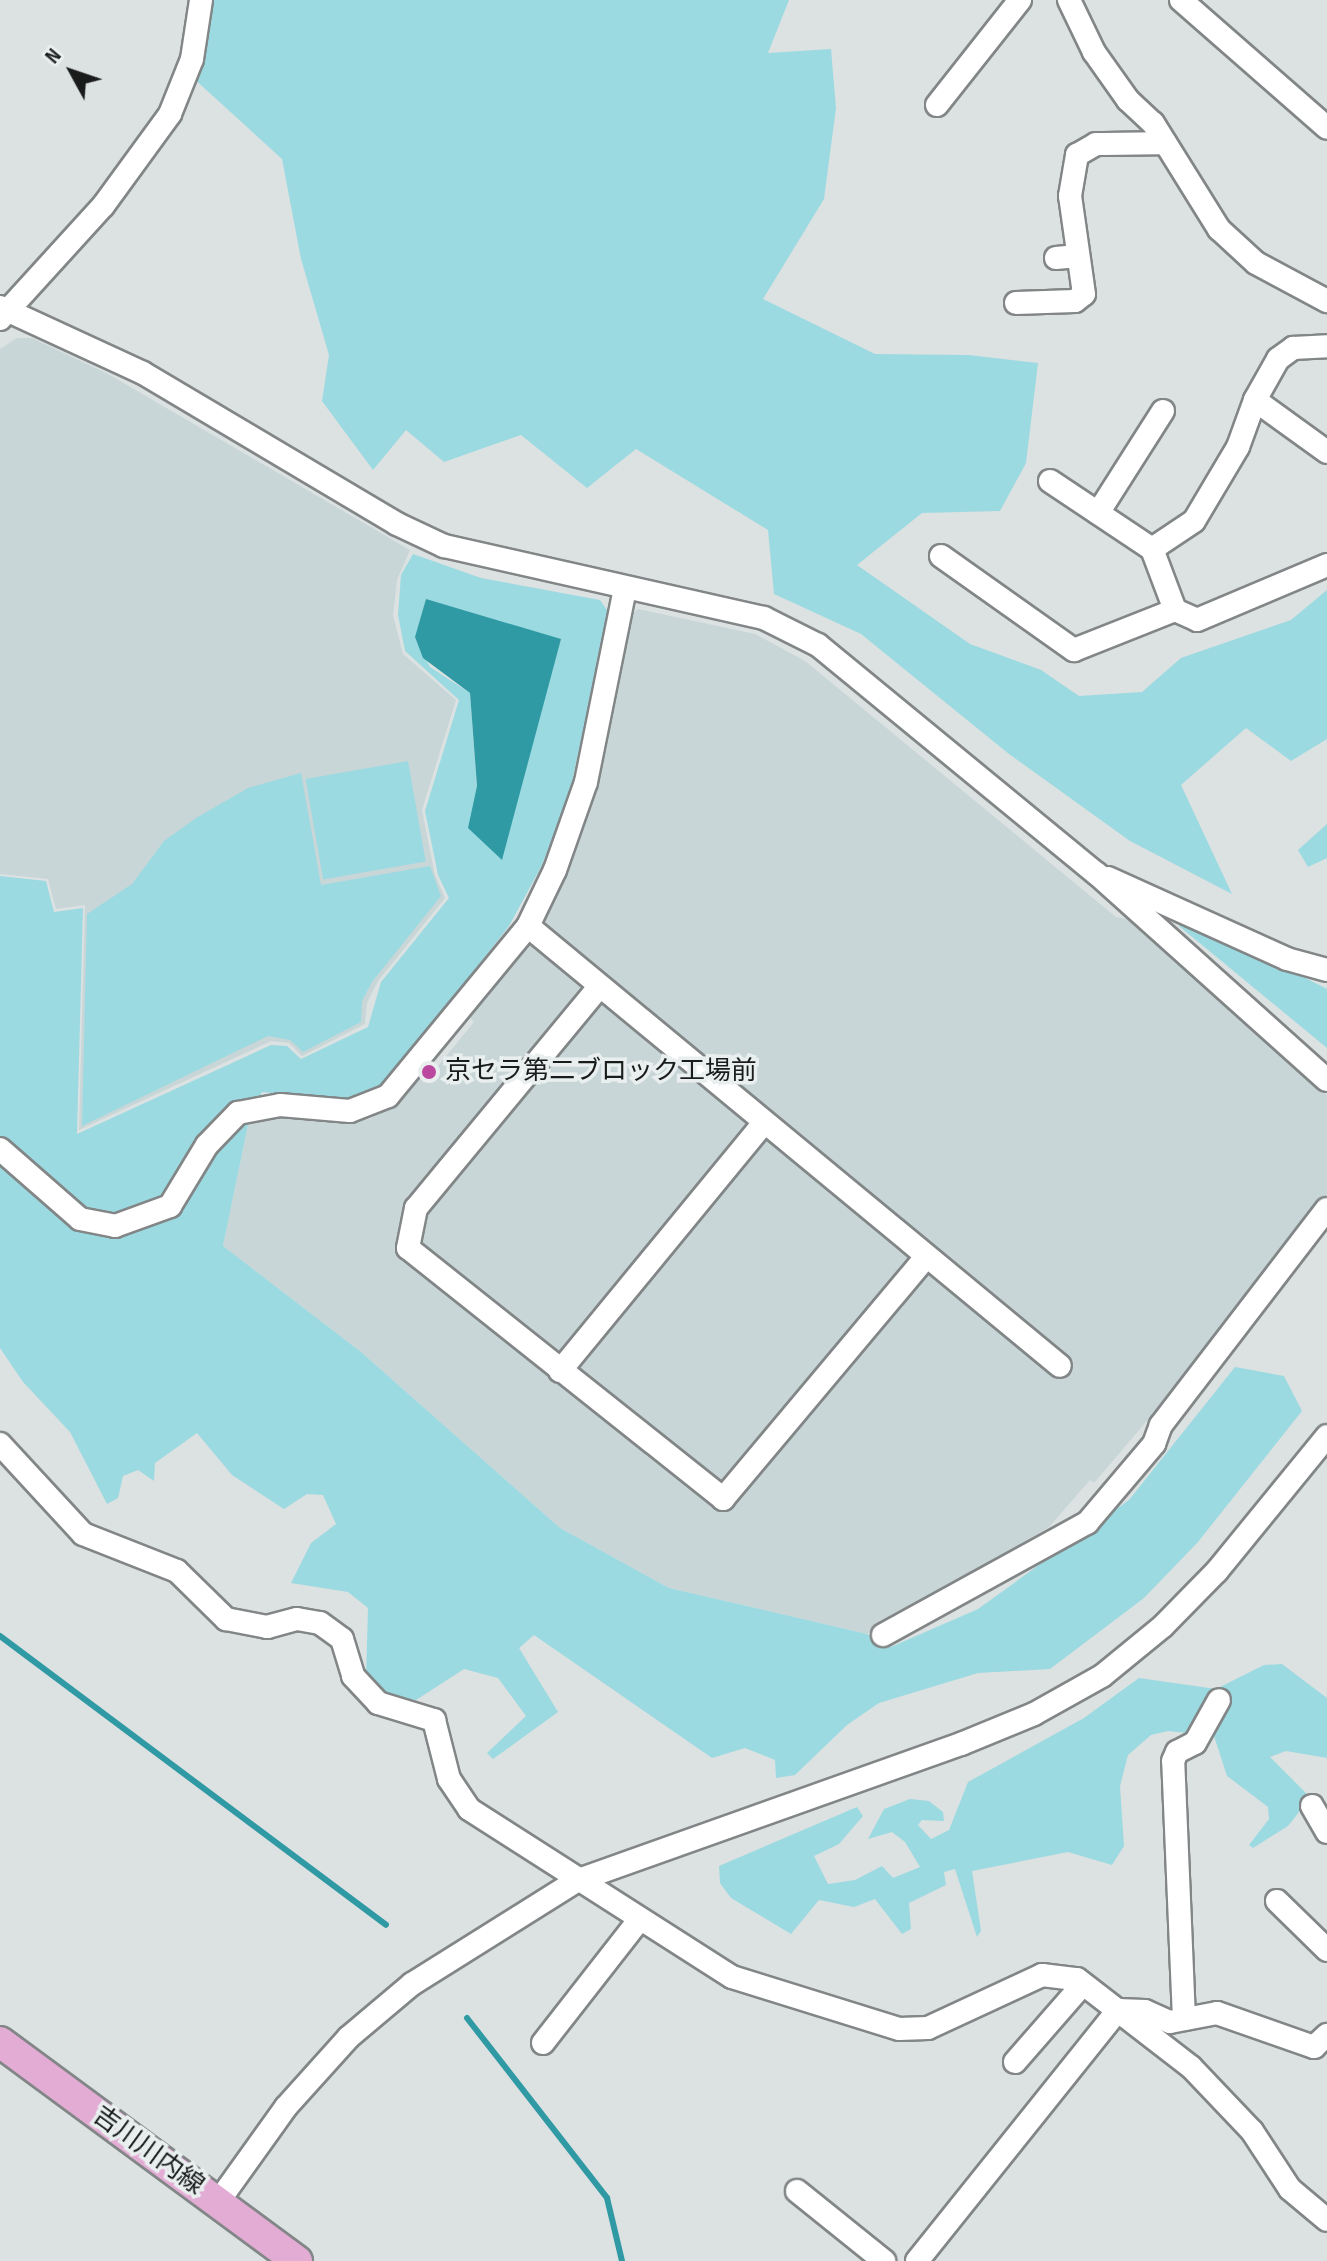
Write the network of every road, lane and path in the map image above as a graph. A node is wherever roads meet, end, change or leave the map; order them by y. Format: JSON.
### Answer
{"nodes":[{"id":1,"x":201,"y":0,"type":"edge"},
{"id":2,"x":1020,"y":0,"type":"edge"},
{"id":3,"x":1069,"y":0,"type":"edge"},
{"id":4,"x":1181,"y":0,"type":"edge"},
{"id":5,"x":937,"y":105,"type":"dead end"},
{"id":6,"x":1327,"y":128,"type":"edge"},
{"id":7,"x":1165,"y":143,"type":"junction"},
{"id":8,"x":1327,"y":301,"type":"edge"},
{"id":9,"x":1016,"y":303,"type":"dead end"},
{"id":10,"x":3,"y":312,"type":"edge"},
{"id":11,"x":1327,"y":346,"type":"edge"},
{"id":12,"x":1255,"y":400,"type":"junction"},
{"id":13,"x":1163,"y":411,"type":"dead end"},
{"id":14,"x":1327,"y":452,"type":"edge"},
{"id":15,"x":1050,"y":481,"type":"dead end"},
{"id":16,"x":1098,"y":513,"type":"junction"},
{"id":17,"x":1152,"y":549,"type":"junction"},
{"id":18,"x":941,"y":556,"type":"dead end"},
{"id":19,"x":1327,"y":565,"type":"edge"},
{"id":20,"x":625,"y":589,"type":"junction"},
{"id":21,"x":1175,"y":610,"type":"junction"},
{"id":22,"x":1096,"y":873,"type":"junction"},
{"id":23,"x":528,"y":926,"type":"junction"},
{"id":24,"x":1327,"y":970,"type":"edge"},
{"id":25,"x":599,"y":987,"type":"junction"},
{"id":26,"x":1327,"y":1080,"type":"edge"},
{"id":27,"x":764,"y":1123,"type":"junction"},
{"id":28,"x":0,"y":1149,"type":"edge"},
{"id":29,"x":1327,"y":1209,"type":"edge"},
{"id":30,"x":926,"y":1257,"type":"junction"},
{"id":31,"x":1060,"y":1366,"type":"dead end"},
{"id":32,"x":560,"y":1371,"type":"junction"},
{"id":33,"x":1327,"y":1436,"type":"edge"},
{"id":34,"x":0,"y":1444,"type":"edge"},
{"id":35,"x":883,"y":1635,"type":"dead end"},
{"id":36,"x":1219,"y":1700,"type":"dead end"},
{"id":37,"x":1312,"y":1806,"type":"dead end"},
{"id":38,"x":1327,"y":1832,"type":"edge"},
{"id":39,"x":576,"y":1881,"type":"junction"},
{"id":40,"x":1277,"y":1901,"type":"dead end"},
{"id":41,"x":639,"y":1920,"type":"junction"},
{"id":42,"x":1327,"y":1950,"type":"edge"},
{"id":43,"x":1083,"y":1984,"type":"junction"},
{"id":44,"x":1118,"y":2010,"type":"junction"},
{"id":45,"x":1184,"y":2019,"type":"junction"},
{"id":46,"x":0,"y":2042,"type":"edge"},
{"id":47,"x":543,"y":2043,"type":"dead end"},
{"id":48,"x":1323,"y":2048,"type":"edge"},
{"id":49,"x":1015,"y":2062,"type":"dead end"},
{"id":50,"x":797,"y":2191,"type":"dead end"},
{"id":51,"x":218,"y":2202,"type":"junction"},
{"id":52,"x":1327,"y":2220,"type":"edge"},
{"id":53,"x":297,"y":2261,"type":"edge"},
{"id":54,"x":884,"y":2261,"type":"edge"},
{"id":55,"x":917,"y":2261,"type":"edge"}],
"edges":[{"from":1,"to":10,"type":"street"},
{"from":2,"to":5,"type":"street"},
{"from":3,"to":7,"type":"street"},
{"from":4,"to":6,"type":"street"},
{"from":7,"to":8,"type":"street"},
{"from":7,"to":9,"type":"street"},
{"from":10,"to":20,"type":"street"},
{"from":11,"to":12,"type":"street"},
{"from":12,"to":14,"type":"street"},
{"from":12,"to":17,"type":"street"},
{"from":13,"to":16,"type":"street"},
{"from":15,"to":16,"type":"street"},
{"from":16,"to":17,"type":"street"},
{"from":17,"to":21,"type":"street"},
{"from":18,"to":21,"type":"street"},
{"from":19,"to":21,"type":"street"},
{"from":20,"to":22,"type":"street"},
{"from":20,"to":23,"type":"street"},
{"from":22,"to":24,"type":"street"},
{"from":22,"to":26,"type":"street"},
{"from":23,"to":25,"type":"street"},
{"from":23,"to":28,"type":"street"},
{"from":25,"to":27,"type":"street"},
{"from":25,"to":32,"type":"street"},
{"from":27,"to":30,"type":"street"},
{"from":27,"to":32,"type":"street"},
{"from":29,"to":35,"type":"street"},
{"from":30,"to":31,"type":"street"},
{"from":30,"to":32,"type":"street"},
{"from":33,"to":39,"type":"street"},
{"from":34,"to":39,"type":"street"},
{"from":36,"to":45,"type":"street"},
{"from":37,"to":38,"type":"street"},
{"from":39,"to":41,"type":"street"},
{"from":39,"to":51,"type":"street"},
{"from":40,"to":42,"type":"street"},
{"from":41,"to":43,"type":"street"},
{"from":41,"to":47,"type":"street"},
{"from":43,"to":44,"type":"street"},
{"from":43,"to":49,"type":"street"},
{"from":44,"to":45,"type":"street"},
{"from":44,"to":52,"type":"street"},
{"from":44,"to":55,"type":"street"},
{"from":45,"to":48,"type":"street"},
{"from":46,"to":51,"type":"main road","name":"吉川川内線"},
{"from":50,"to":54,"type":"street"},
{"from":51,"to":53,"type":"main road","name":"吉川川内線"}]}
